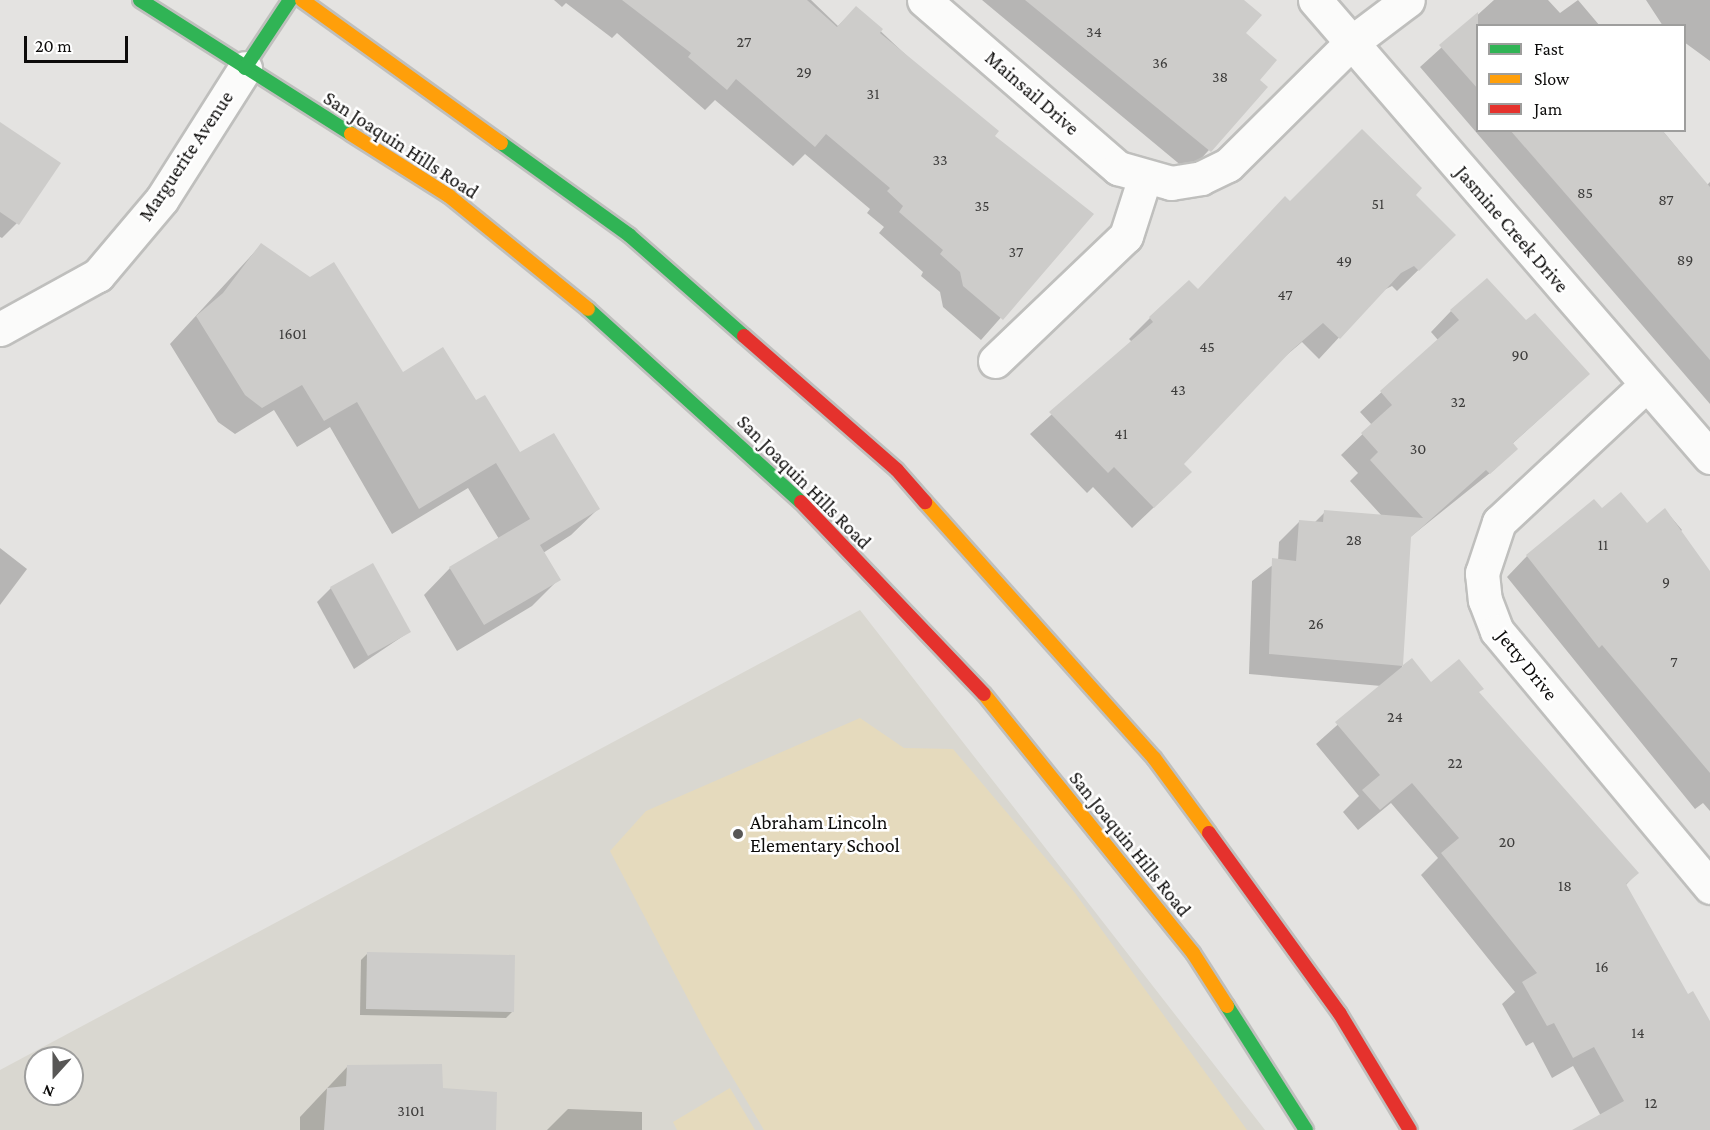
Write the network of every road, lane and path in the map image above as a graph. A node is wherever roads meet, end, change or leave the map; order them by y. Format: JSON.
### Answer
{"nodes":[{"id":1,"x":140,"y":0,"type":"edge"},
{"id":2,"x":290,"y":0,"type":"edge"},
{"id":3,"x":302,"y":0,"type":"edge"},
{"id":4,"x":924,"y":0,"type":"edge"},
{"id":5,"x":1315,"y":0,"type":"edge"},
{"id":6,"x":1408,"y":0,"type":"edge"},
{"id":7,"x":1351,"y":43,"type":"junction"},
{"id":8,"x":245,"y":68,"type":"junction"},
{"id":9,"x":1144,"y":180,"type":"junction"},
{"id":10,"x":0,"y":328,"type":"edge"},
{"id":11,"x":995,"y":361,"type":"dead end"},
{"id":12,"x":1646,"y":385,"type":"junction"},
{"id":13,"x":1710,"y":457,"type":"edge"},
{"id":14,"x":1710,"y":887,"type":"edge"},
{"id":15,"x":1306,"y":1130,"type":"edge"},
{"id":16,"x":1410,"y":1130,"type":"edge"}],
"edges":[{"from":1,"to":8,"type":"main road","name":"San Joaquin Hills Road"},
{"from":2,"to":8,"type":"main road","name":"Marguerite Avenue"},
{"from":3,"to":16,"type":"main road"},
{"from":4,"to":9,"type":"street","name":"Mainsail Drive"},
{"from":5,"to":7,"type":"street","name":"Jasmine Creek Drive"},
{"from":6,"to":7,"type":"street","name":"Mainsail Drive"},
{"from":7,"to":9,"type":"street","name":"Mainsail Drive"},
{"from":7,"to":12,"type":"street","name":"Jasmine Creek Drive"},
{"from":8,"to":10,"type":"street","name":"Marguerite Avenue"},
{"from":8,"to":15,"type":"main road","name":"San Joaquin Hills Road"},
{"from":9,"to":11,"type":"street"},
{"from":12,"to":13,"type":"street","name":"Jasmine Creek Drive"},
{"from":12,"to":14,"type":"street","name":"Jetty Drive"}]}
